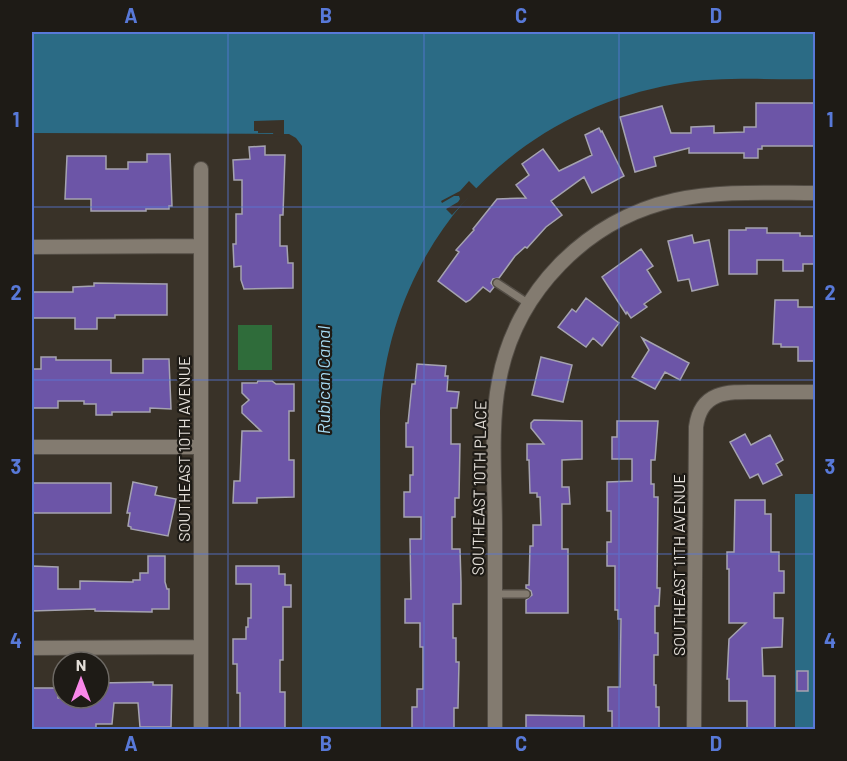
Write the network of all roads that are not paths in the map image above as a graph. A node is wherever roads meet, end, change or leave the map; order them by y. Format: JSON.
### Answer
{"nodes":[{"id":1,"x":201,"y":169,"type":"dead end"},
{"id":2,"x":816,"y":193,"type":"edge"},
{"id":3,"x":201,"y":246,"type":"junction"},
{"id":4,"x":32,"y":247,"type":"edge"},
{"id":5,"x":497,"y":283,"type":"dead end"},
{"id":6,"x":529,"y":304,"type":"junction"},
{"id":7,"x":816,"y":392,"type":"edge"},
{"id":8,"x":32,"y":447,"type":"edge"},
{"id":9,"x":201,"y":447,"type":"junction"},
{"id":10,"x":495,"y":594,"type":"junction"},
{"id":11,"x":526,"y":594,"type":"dead end"},
{"id":12,"x":201,"y":647,"type":"junction"},
{"id":13,"x":32,"y":648,"type":"edge"},
{"id":14,"x":201,"y":729,"type":"edge"},
{"id":15,"x":495,"y":729,"type":"edge"},
{"id":16,"x":694,"y":729,"type":"edge"}],
"edges":[{"from":1,"to":3,"type":"street","name":"SOUTHEAST 10TH AVENUE"},
{"from":2,"to":6,"type":"street","name":"SOUTHEAST 10TH PLACE"},
{"from":3,"to":4,"type":"street"},
{"from":3,"to":9,"type":"street","name":"SOUTHEAST 10TH AVENUE"},
{"from":5,"to":6,"type":"lane"},
{"from":6,"to":10,"type":"street","name":"SOUTHEAST 10TH PLACE"},
{"from":7,"to":16,"type":"street","name":"SOUTHEAST 11TH AVENUE"},
{"from":8,"to":9,"type":"street"},
{"from":9,"to":12,"type":"street","name":"SOUTHEAST 10TH AVENUE"},
{"from":10,"to":11,"type":"lane"},
{"from":10,"to":15,"type":"street","name":"SOUTHEAST 10TH PLACE"},
{"from":12,"to":13,"type":"street"},
{"from":12,"to":14,"type":"street","name":"SOUTHEAST 10TH AVENUE"}]}
